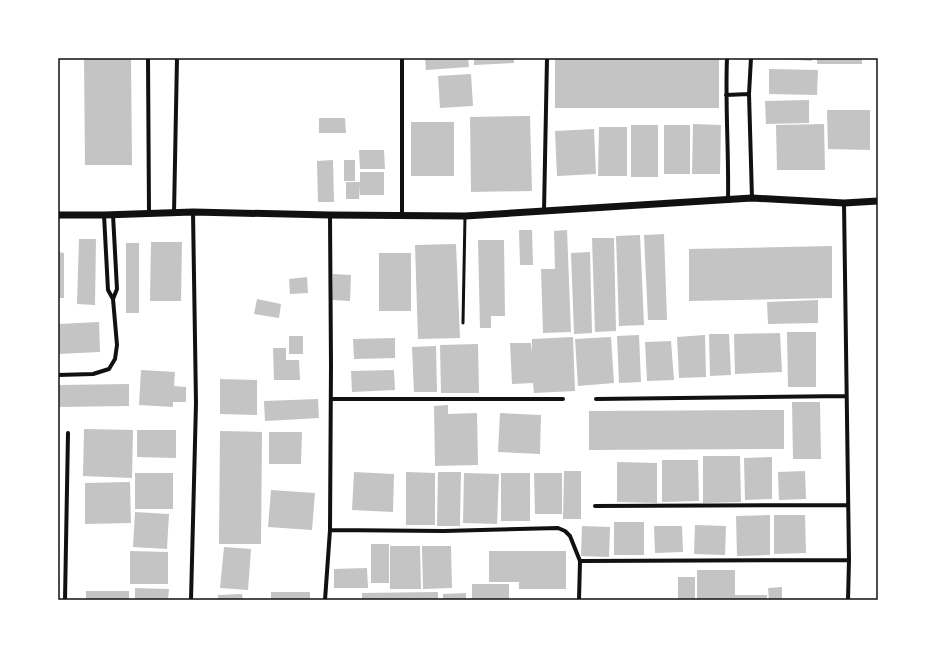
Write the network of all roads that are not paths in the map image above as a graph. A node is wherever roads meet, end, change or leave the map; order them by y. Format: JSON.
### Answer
{"nodes":[{"id":1,"x":148,"y":58,"type":"edge"},
{"id":2,"x":177,"y":58,"type":"edge"},
{"id":3,"x":402,"y":58,"type":"edge"},
{"id":4,"x":547,"y":58,"type":"edge"},
{"id":5,"x":727,"y":58,"type":"edge"},
{"id":6,"x":751,"y":58,"type":"edge"},
{"id":7,"x":749,"y":94,"type":"junction"},
{"id":8,"x":726,"y":95,"type":"junction"},
{"id":9,"x":752,"y":198,"type":"junction"},
{"id":10,"x":728,"y":200,"type":"junction"},
{"id":11,"x":878,"y":201,"type":"edge"},
{"id":12,"x":844,"y":203,"type":"junction"},
{"id":13,"x":194,"y":212,"type":"junction"},
{"id":14,"x":544,"y":212,"type":"junction"},
{"id":15,"x":149,"y":213,"type":"junction"},
{"id":16,"x":174,"y":213,"type":"junction"},
{"id":17,"x":58,"y":215,"type":"edge"},
{"id":18,"x":104,"y":215,"type":"junction"},
{"id":19,"x":114,"y":215,"type":"junction"},
{"id":20,"x":330,"y":215,"type":"junction"},
{"id":21,"x":402,"y":216,"type":"junction"},
{"id":22,"x":466,"y":216,"type":"junction"},
{"id":23,"x":113,"y":299,"type":"junction"},
{"id":24,"x":463,"y":323,"type":"dead end"},
{"id":25,"x":58,"y":375,"type":"edge"},
{"id":26,"x":846,"y":396,"type":"junction"},
{"id":27,"x":331,"y":399,"type":"junction"},
{"id":28,"x":564,"y":399,"type":"dead end"},
{"id":29,"x":596,"y":399,"type":"dead end"},
{"id":30,"x":68,"y":433,"type":"dead end"},
{"id":31,"x":847,"y":505,"type":"junction"},
{"id":32,"x":595,"y":506,"type":"dead end"},
{"id":33,"x":330,"y":530,"type":"junction"},
{"id":34,"x":849,"y":560,"type":"junction"},
{"id":35,"x":580,"y":561,"type":"junction"},
{"id":36,"x":65,"y":600,"type":"edge"},
{"id":37,"x":191,"y":600,"type":"edge"},
{"id":38,"x":325,"y":600,"type":"edge"},
{"id":39,"x":579,"y":600,"type":"edge"},
{"id":40,"x":848,"y":600,"type":"edge"}],
"edges":[{"from":1,"to":15,"type":"street"},
{"from":2,"to":16,"type":"street"},
{"from":3,"to":21,"type":"street"},
{"from":4,"to":14,"type":"street"},
{"from":5,"to":8,"type":"street"},
{"from":6,"to":7,"type":"street"},
{"from":7,"to":8,"type":"street"},
{"from":7,"to":9,"type":"street"},
{"from":8,"to":10,"type":"street"},
{"from":9,"to":10,"type":"street"},
{"from":9,"to":12,"type":"street"},
{"from":10,"to":14,"type":"street"},
{"from":11,"to":12,"type":"street"},
{"from":12,"to":26,"type":"street"},
{"from":13,"to":16,"type":"street"},
{"from":13,"to":20,"type":"street"},
{"from":13,"to":37,"type":"street"},
{"from":14,"to":22,"type":"street"},
{"from":15,"to":16,"type":"street"},
{"from":15,"to":19,"type":"street"},
{"from":17,"to":18,"type":"street"},
{"from":18,"to":19,"type":"street"},
{"from":18,"to":23,"type":"street"},
{"from":19,"to":23,"type":"street"},
{"from":20,"to":21,"type":"street"},
{"from":20,"to":27,"type":"street"},
{"from":21,"to":22,"type":"street"},
{"from":22,"to":24,"type":"lane"},
{"from":23,"to":25,"type":"street"},
{"from":26,"to":29,"type":"street"},
{"from":26,"to":31,"type":"street"},
{"from":27,"to":28,"type":"street"},
{"from":27,"to":33,"type":"street"},
{"from":30,"to":36,"type":"street"},
{"from":31,"to":32,"type":"street"},
{"from":31,"to":34,"type":"street"},
{"from":33,"to":35,"type":"street"},
{"from":33,"to":38,"type":"street"},
{"from":34,"to":35,"type":"street"},
{"from":34,"to":40,"type":"street"},
{"from":35,"to":39,"type":"street"}]}
